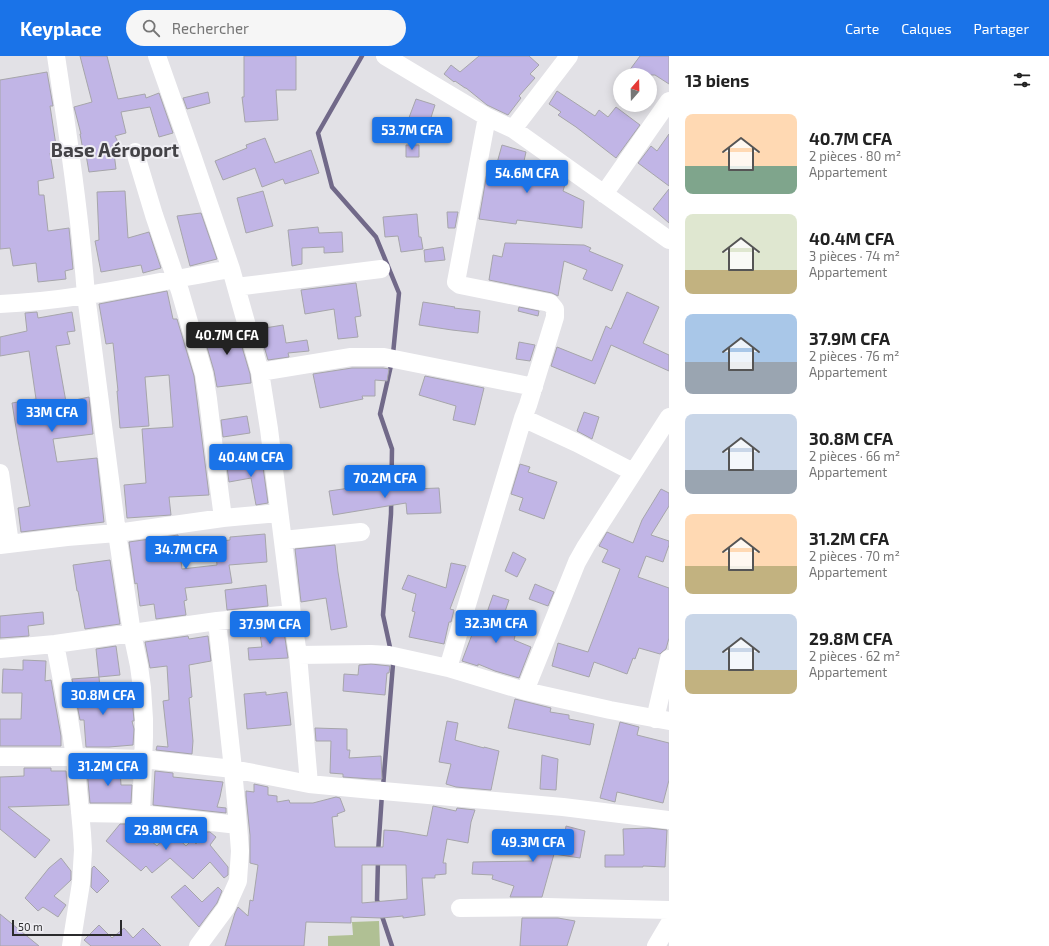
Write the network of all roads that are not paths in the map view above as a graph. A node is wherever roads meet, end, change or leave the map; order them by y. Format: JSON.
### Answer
{"nodes":[{"id":1,"x":56,"y":56,"type":"edge"},
{"id":2,"x":157,"y":56,"type":"edge"},
{"id":3,"x":385,"y":56,"type":"edge"},
{"id":4,"x":569,"y":56,"type":"edge"},
{"id":5,"x":409,"y":63,"type":"edge"},
{"id":6,"x":669,"y":101,"type":"edge"},
{"id":7,"x":487,"y":117,"type":"junction"},
{"id":8,"x":513,"y":129,"type":"junction"},
{"id":9,"x":135,"y":152,"type":"dead end"},
{"id":10,"x":604,"y":194,"type":"junction"},
{"id":11,"x":669,"y":240,"type":"edge"},
{"id":12,"x":231,"y":269,"type":"junction"},
{"id":13,"x":381,"y":269,"type":"dead end"},
{"id":14,"x":176,"y":280,"type":"junction"},
{"id":15,"x":236,"y":287,"type":"junction"},
{"id":16,"x":86,"y":295,"type":"junction"},
{"id":17,"x":0,"y":304,"type":"edge"},
{"id":18,"x":260,"y":372,"type":"junction"},
{"id":19,"x":534,"y":387,"type":"junction"},
{"id":20,"x":669,"y":417,"type":"edge"},
{"id":21,"x":523,"y":418,"type":"junction"},
{"id":22,"x":633,"y":472,"type":"junction"},
{"id":23,"x":0,"y":473,"type":"edge"},
{"id":24,"x":279,"y":513,"type":"junction"},
{"id":25,"x":223,"y":518,"type":"junction"},
{"id":26,"x":362,"y":532,"type":"dead end"},
{"id":27,"x":117,"y":533,"type":"junction"},
{"id":28,"x":282,"y":540,"type":"junction"},
{"id":29,"x":5,"y":545,"type":"edge"},
{"id":30,"x":292,"y":614,"type":"junction"},
{"id":31,"x":218,"y":621,"type":"junction"},
{"id":32,"x":132,"y":633,"type":"junction"},
{"id":33,"x":55,"y":644,"type":"junction"},
{"id":34,"x":0,"y":649,"type":"edge"},
{"id":35,"x":298,"y":655,"type":"junction"},
{"id":36,"x":669,"y":659,"type":"edge"},
{"id":37,"x":448,"y":668,"type":"junction"},
{"id":38,"x":525,"y":691,"type":"junction"},
{"id":39,"x":662,"y":720,"type":"edge"},
{"id":40,"x":0,"y":757,"type":"edge"},
{"id":41,"x":75,"y":757,"type":"junction"},
{"id":42,"x":143,"y":759,"type":"junction"},
{"id":43,"x":233,"y":769,"type":"junction"},
{"id":44,"x":309,"y":784,"type":"junction"},
{"id":45,"x":80,"y":813,"type":"junction"},
{"id":46,"x":141,"y":814,"type":"junction"},
{"id":47,"x":669,"y":820,"type":"edge"},
{"id":48,"x":238,"y":825,"type":"junction"},
{"id":49,"x":460,"y":908,"type":"dead end"},
{"id":50,"x":669,"y":910,"type":"edge"},
{"id":51,"x":669,"y":924,"type":"edge"},
{"id":52,"x":71,"y":946,"type":"edge"},
{"id":53,"x":198,"y":946,"type":"edge"},
{"id":54,"x":656,"y":946,"type":"edge"}],
"edges":[{"from":1,"to":16,"type":"street"},
{"from":2,"to":12,"type":"street"},
{"from":3,"to":5,"type":"street"},
{"from":4,"to":8,"type":"street"},
{"from":5,"to":7,"type":"street"},
{"from":6,"to":10,"type":"street"},
{"from":7,"to":8,"type":"street"},
{"from":7,"to":19,"type":"street"},
{"from":8,"to":10,"type":"street"},
{"from":9,"to":14,"type":"street"},
{"from":10,"to":11,"type":"street"},
{"from":12,"to":14,"type":"street"},
{"from":12,"to":15,"type":"street"},
{"from":13,"to":15,"type":"street"},
{"from":14,"to":16,"type":"street"},
{"from":14,"to":25,"type":"street"},
{"from":15,"to":18,"type":"street"},
{"from":16,"to":17,"type":"street"},
{"from":16,"to":27,"type":"street"},
{"from":18,"to":19,"type":"street"},
{"from":18,"to":24,"type":"street"},
{"from":19,"to":21,"type":"street"},
{"from":20,"to":22,"type":"street"},
{"from":21,"to":22,"type":"street"},
{"from":21,"to":37,"type":"street"},
{"from":22,"to":38,"type":"street"},
{"from":23,"to":29,"type":"street"},
{"from":24,"to":25,"type":"street"},
{"from":24,"to":28,"type":"street"},
{"from":25,"to":27,"type":"street"},
{"from":26,"to":28,"type":"street"},
{"from":27,"to":29,"type":"street"},
{"from":27,"to":32,"type":"street"},
{"from":28,"to":30,"type":"street"},
{"from":30,"to":31,"type":"street"},
{"from":30,"to":35,"type":"street"},
{"from":31,"to":32,"type":"street"},
{"from":31,"to":43,"type":"street"},
{"from":32,"to":33,"type":"street"},
{"from":32,"to":42,"type":"street"},
{"from":33,"to":34,"type":"street"},
{"from":33,"to":41,"type":"street"},
{"from":35,"to":37,"type":"street"},
{"from":35,"to":44,"type":"street"},
{"from":36,"to":39,"type":"street"},
{"from":37,"to":38,"type":"street"},
{"from":38,"to":39,"type":"street"},
{"from":40,"to":41,"type":"street"},
{"from":41,"to":42,"type":"street"},
{"from":41,"to":45,"type":"street"},
{"from":42,"to":43,"type":"street"},
{"from":42,"to":46,"type":"street"},
{"from":43,"to":44,"type":"street"},
{"from":43,"to":48,"type":"street"},
{"from":44,"to":47,"type":"street"},
{"from":45,"to":46,"type":"street"},
{"from":45,"to":52,"type":"street"},
{"from":46,"to":48,"type":"street"},
{"from":48,"to":53,"type":"street"},
{"from":49,"to":50,"type":"street"},
{"from":51,"to":54,"type":"street"}]}
